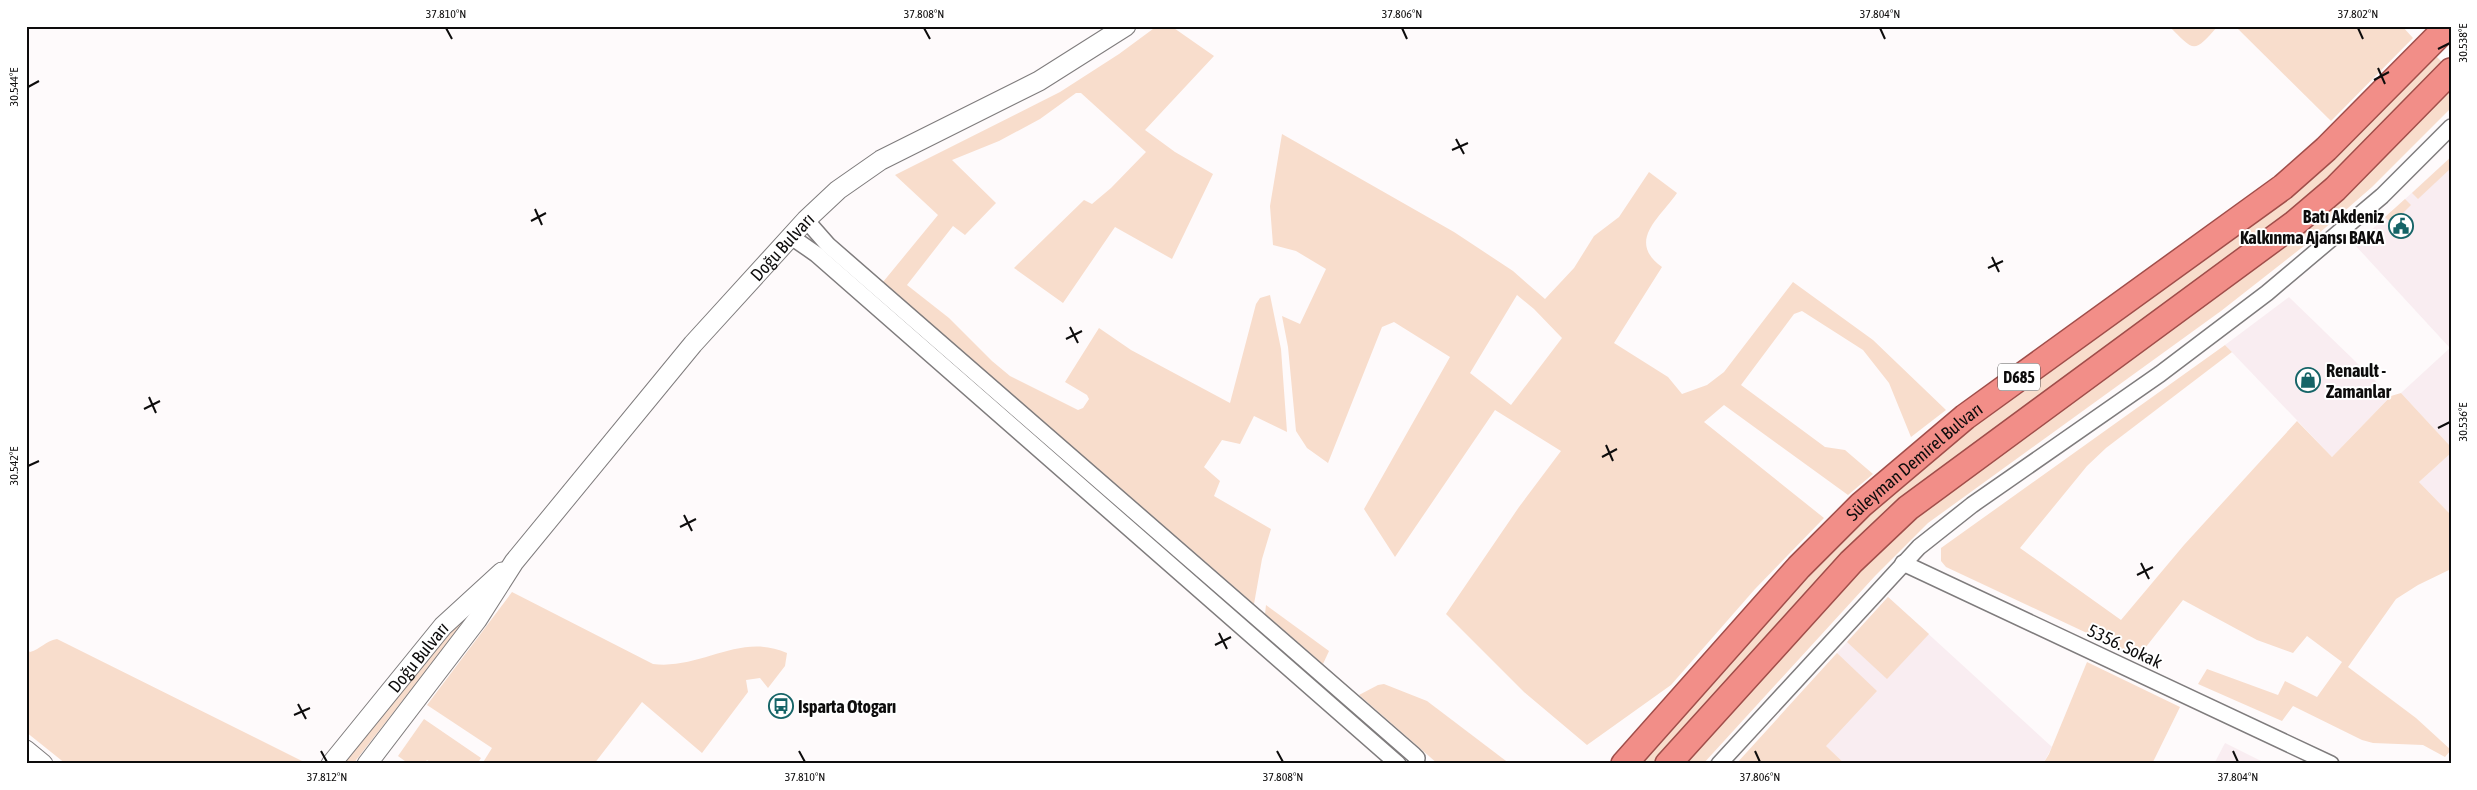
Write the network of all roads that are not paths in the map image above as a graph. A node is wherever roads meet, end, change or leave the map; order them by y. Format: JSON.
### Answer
{"nodes":[{"id":1,"x":1126,"y":26,"type":"edge"},
{"id":2,"x":2448,"y":26,"type":"edge"},
{"id":3,"x":2451,"y":71,"type":"edge"},
{"id":4,"x":2451,"y":127,"type":"edge"},
{"id":5,"x":806,"y":220,"type":"junction"},
{"id":6,"x":790,"y":236,"type":"junction"},
{"id":7,"x":514,"y":562,"type":"junction"},
{"id":8,"x":1903,"y":563,"type":"junction"},
{"id":9,"x":1706,"y":722,"type":"junction"},
{"id":10,"x":26,"y":750,"type":"edge"},
{"id":11,"x":43,"y":764,"type":"edge"},
{"id":12,"x":331,"y":764,"type":"edge"},
{"id":13,"x":367,"y":764,"type":"edge"},
{"id":14,"x":1398,"y":764,"type":"edge"},
{"id":15,"x":1416,"y":764,"type":"edge"},
{"id":16,"x":1624,"y":764,"type":"edge"},
{"id":17,"x":1668,"y":764,"type":"edge"},
{"id":18,"x":1677,"y":764,"type":"edge"},
{"id":19,"x":1719,"y":764,"type":"edge"},
{"id":20,"x":2330,"y":764,"type":"edge"}],
"edges":[{"from":1,"to":5,"type":"street","name":"Doğu Bulvarı"},
{"from":2,"to":16,"type":"highway","name":"Süleyman Demirel Bulvarı","number":"D685"},
{"from":3,"to":9,"type":"highway","name":"Süleyman Demirel Bulvarı","number":"D685"},
{"from":4,"to":8,"type":"street"},
{"from":5,"to":6,"type":"street","name":"Doğu Bulvarı"},
{"from":5,"to":15,"type":"street"},
{"from":6,"to":7,"type":"street","name":"Doğu Bulvarı"},
{"from":6,"to":14,"type":"street"},
{"from":7,"to":12,"type":"street","name":"Doğu Bulvarı"},
{"from":7,"to":13,"type":"street","name":"Doğu Bulvarı"},
{"from":8,"to":19,"type":"street"},
{"from":8,"to":20,"type":"street","name":"5356. Sokak"},
{"from":9,"to":17,"type":"highway","name":"Süleyman Demirel Bulvarı","number":"D685"},
{"from":9,"to":18,"type":"highway"},
{"from":10,"to":11,"type":"street"}]}
